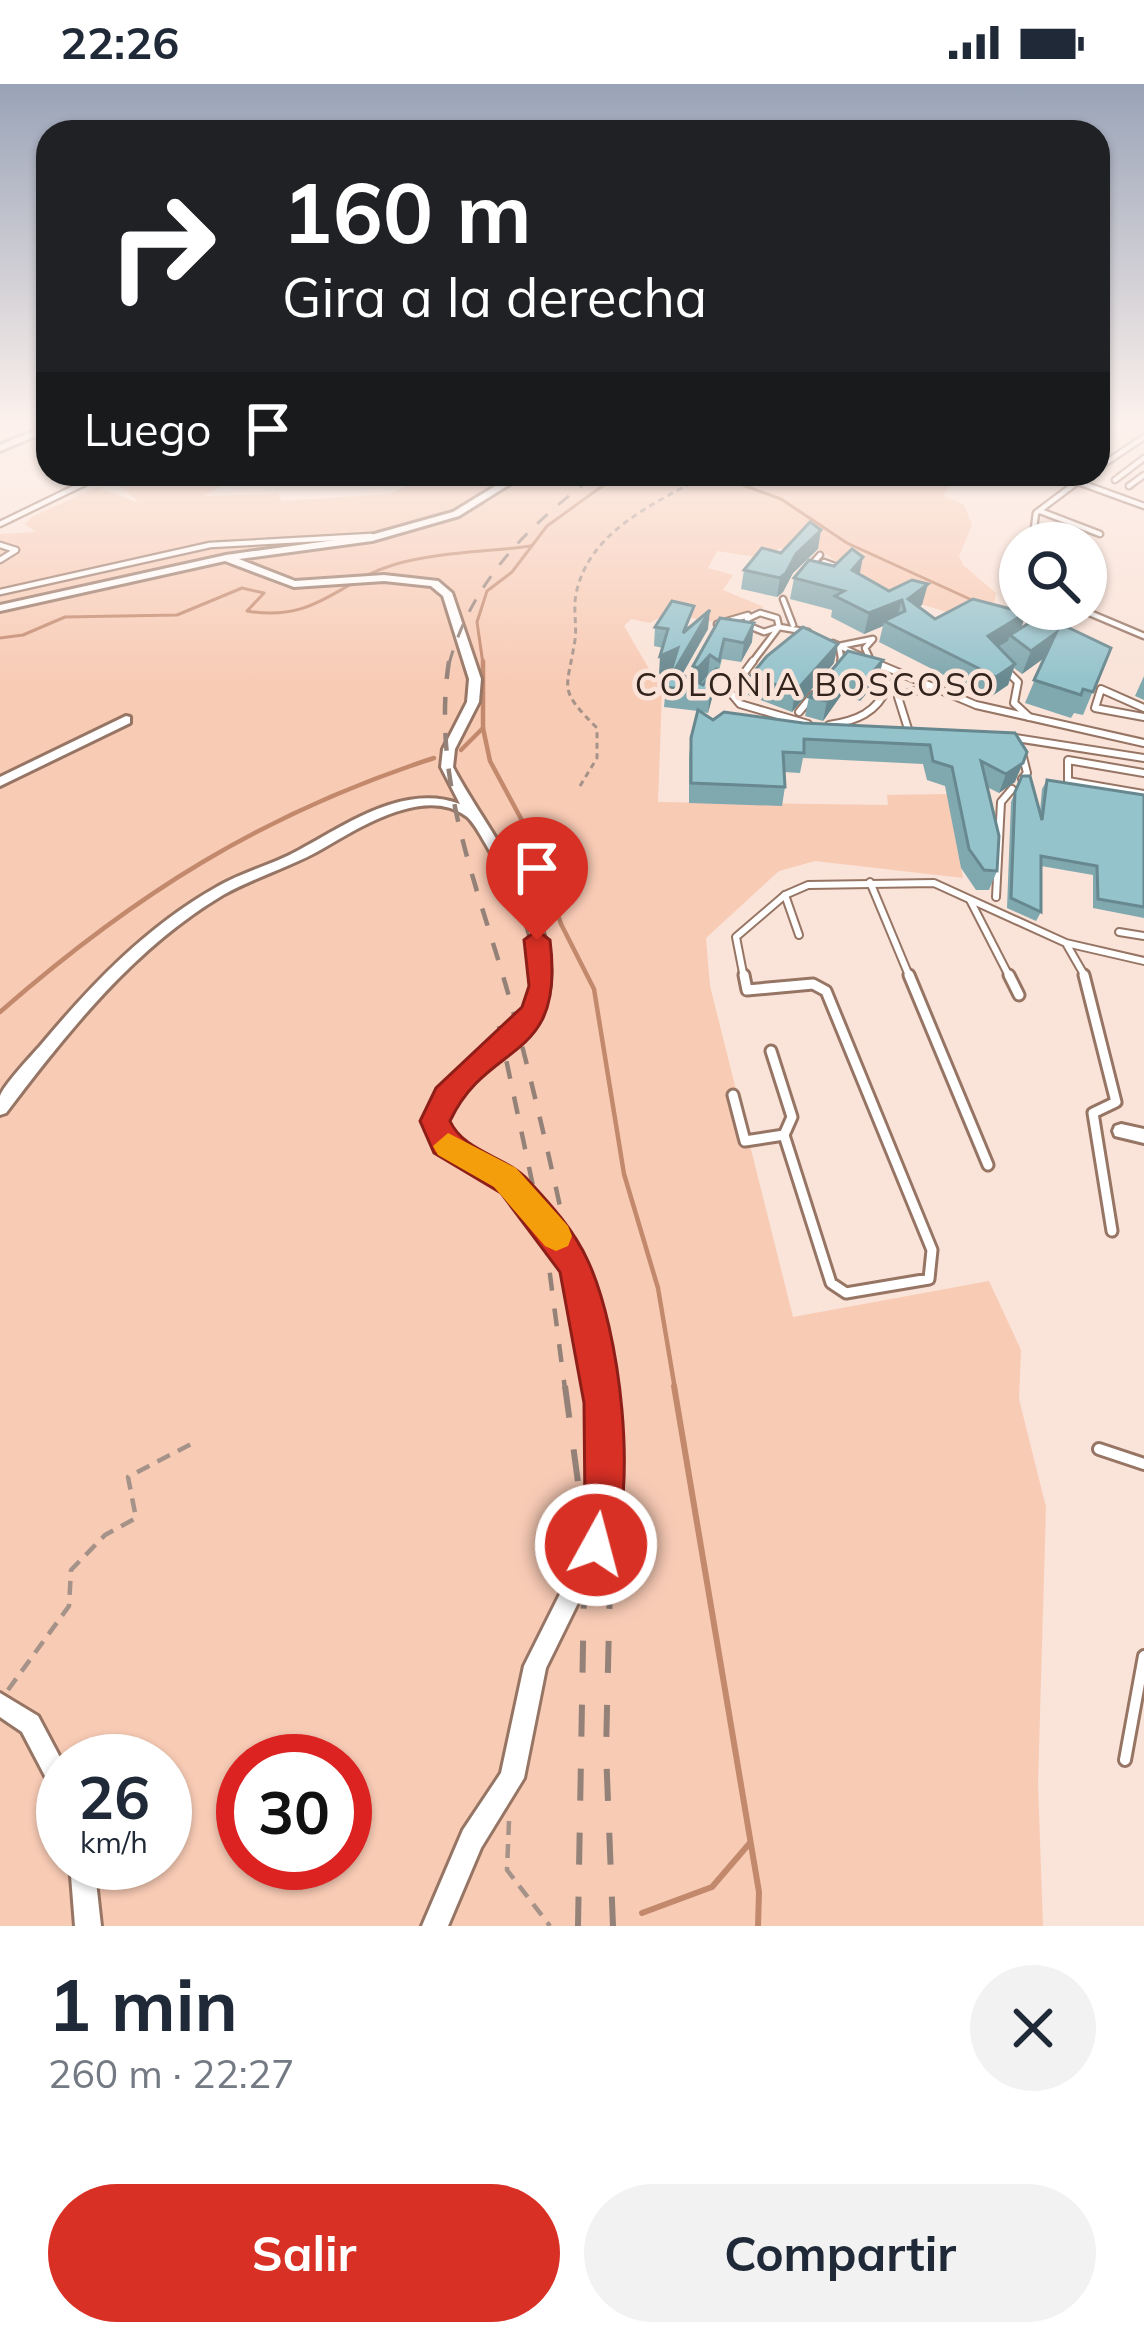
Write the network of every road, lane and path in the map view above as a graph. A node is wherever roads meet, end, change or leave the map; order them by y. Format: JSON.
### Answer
{"nodes":[{"id":1,"x":31,"y":509,"type":"edge"},
{"id":2,"x":463,"y":509,"type":"edge"},
{"id":3,"x":646,"y":509,"type":"edge"},
{"id":4,"x":1042,"y":509,"type":"edge"},
{"id":5,"x":1039,"y":511,"type":"junction"},
{"id":6,"x":1037,"y":522,"type":"edge"},
{"id":7,"x":1068,"y":522,"type":"edge"},
{"id":8,"x":0,"y":524,"type":"edge"},
{"id":9,"x":376,"y":536,"type":"junction"},
{"id":10,"x":0,"y":545,"type":"edge"},
{"id":11,"x":226,"y":558,"type":"junction"},
{"id":12,"x":0,"y":560,"type":"edge"},
{"id":13,"x":817,"y":576,"type":"edge"},
{"id":14,"x":829,"y":580,"type":"edge"},
{"id":15,"x":0,"y":592,"type":"edge"},
{"id":16,"x":0,"y":608,"type":"edge"},
{"id":17,"x":757,"y":614,"type":"junction"},
{"id":18,"x":1107,"y":620,"type":"edge"},
{"id":19,"x":778,"y":623,"type":"junction"},
{"id":20,"x":794,"y":626,"type":"junction"},
{"id":21,"x":753,"y":629,"type":"junction"},
{"id":22,"x":1144,"y":636,"type":"edge"},
{"id":23,"x":763,"y":644,"type":"junction"},
{"id":24,"x":839,"y":646,"type":"junction"},
{"id":25,"x":988,"y":658,"type":"edge"},
{"id":26,"x":871,"y":661,"type":"junction"},
{"id":27,"x":881,"y":665,"type":"junction"},
{"id":28,"x":819,"y":686,"type":"edge"},
{"id":29,"x":928,"y":687,"type":"junction"},
{"id":30,"x":1013,"y":693,"type":"junction"},
{"id":31,"x":976,"y":705,"type":"junction"},
{"id":32,"x":1144,"y":708,"type":"edge"},
{"id":33,"x":799,"y":712,"type":"dead end"},
{"id":34,"x":1144,"y":717,"type":"edge"},
{"id":35,"x":125,"y":720,"type":"dead end"},
{"id":36,"x":1036,"y":721,"type":"junction"},
{"id":37,"x":809,"y":725,"type":"junction"},
{"id":38,"x":1070,"y":729,"type":"junction"},
{"id":39,"x":853,"y":730,"type":"edge"},
{"id":40,"x":890,"y":732,"type":"edge"},
{"id":41,"x":909,"y":734,"type":"junction"},
{"id":42,"x":930,"y":734,"type":"edge"},
{"id":43,"x":1039,"y":739,"type":"junction"},
{"id":44,"x":1144,"y":742,"type":"edge"},
{"id":45,"x":1069,"y":744,"type":"junction"},
{"id":46,"x":1022,"y":753,"type":"junction"},
{"id":47,"x":1144,"y":758,"type":"edge"},
{"id":48,"x":1144,"y":773,"type":"edge"},
{"id":49,"x":1022,"y":779,"type":"edge"},
{"id":50,"x":0,"y":782,"type":"edge"},
{"id":51,"x":580,"y":786,"type":"dead end"},
{"id":52,"x":1012,"y":789,"type":"edge"},
{"id":53,"x":1144,"y":794,"type":"edge"},
{"id":54,"x":473,"y":814,"type":"junction"},
{"id":55,"x":870,"y":882,"type":"junction"},
{"id":56,"x":785,"y":895,"type":"junction"},
{"id":57,"x":996,"y":897,"type":"dead end"},
{"id":58,"x":969,"y":899,"type":"junction"},
{"id":59,"x":1119,"y":932,"type":"dead end"},
{"id":60,"x":799,"y":935,"type":"dead end"},
{"id":61,"x":1144,"y":936,"type":"edge"},
{"id":62,"x":1066,"y":944,"type":"junction"},
{"id":63,"x":1144,"y":961,"type":"edge"},
{"id":64,"x":1019,"y":995,"type":"dead end"},
{"id":65,"x":771,"y":1051,"type":"dead end"},
{"id":66,"x":733,"y":1095,"type":"dead end"},
{"id":67,"x":0,"y":1108,"type":"edge"},
{"id":68,"x":1121,"y":1131,"type":"dead end"},
{"id":69,"x":784,"y":1135,"type":"junction"},
{"id":70,"x":1144,"y":1136,"type":"edge"},
{"id":71,"x":988,"y":1165,"type":"dead end"},
{"id":72,"x":1112,"y":1231,"type":"dead end"},
{"id":73,"x":191,"y":1444,"type":"dead end"},
{"id":74,"x":1099,"y":1449,"type":"dead end"},
{"id":75,"x":1144,"y":1464,"type":"edge"},
{"id":76,"x":1144,"y":1656,"type":"edge"},
{"id":77,"x":0,"y":1702,"type":"edge"},
{"id":78,"x":36,"y":1735,"type":"edge"},
{"id":79,"x":1125,"y":1760,"type":"dead end"},
{"id":80,"x":512,"y":1778,"type":"junction"},
{"id":81,"x":85,"y":1890,"type":"edge"},
{"id":82,"x":88,"y":1926,"type":"edge"},
{"id":83,"x":435,"y":1926,"type":"edge"},
{"id":84,"x":550,"y":1926,"type":"edge"}],
"edges":[{"from":1,"to":8,"type":"lane"},
{"from":2,"to":9,"type":"street"},
{"from":3,"to":51,"type":"path"},
{"from":4,"to":5,"type":"lane"},
{"from":5,"to":6,"type":"lane"},
{"from":5,"to":7,"type":"lane"},
{"from":9,"to":11,"type":"street"},
{"from":9,"to":15,"type":"lane"},
{"from":10,"to":12,"type":"lane"},
{"from":11,"to":16,"type":"street"},
{"from":11,"to":54,"type":"street"},
{"from":13,"to":14,"type":"lane"},
{"from":17,"to":19,"type":"lane"},
{"from":17,"to":20,"type":"lane"},
{"from":17,"to":21,"type":"lane"},
{"from":17,"to":21,"type":"lane"},
{"from":18,"to":22,"type":"lane"},
{"from":19,"to":20,"type":"lane"},
{"from":19,"to":21,"type":"lane"},
{"from":19,"to":23,"type":"lane"},
{"from":20,"to":24,"type":"lane"},
{"from":21,"to":23,"type":"lane"},
{"from":23,"to":37,"type":"lane"},
{"from":24,"to":26,"type":"lane"},
{"from":24,"to":26,"type":"lane"},
{"from":24,"to":26,"type":"lane"},
{"from":25,"to":30,"type":"lane"},
{"from":26,"to":27,"type":"lane"},
{"from":27,"to":29,"type":"lane"},
{"from":27,"to":37,"type":"lane"},
{"from":28,"to":33,"type":"lane"},
{"from":29,"to":31,"type":"lane"},
{"from":29,"to":41,"type":"lane"},
{"from":30,"to":31,"type":"lane"},
{"from":30,"to":36,"type":"lane"},
{"from":31,"to":36,"type":"lane"},
{"from":32,"to":34,"type":"lane"},
{"from":35,"to":50,"type":"street"},
{"from":36,"to":38,"type":"lane"},
{"from":37,"to":39,"type":"lane"},
{"from":38,"to":44,"type":"lane"},
{"from":38,"to":45,"type":"lane"},
{"from":40,"to":41,"type":"lane"},
{"from":41,"to":42,"type":"lane"},
{"from":43,"to":45,"type":"lane"},
{"from":43,"to":46,"type":"lane"},
{"from":43,"to":46,"type":"lane"},
{"from":45,"to":47,"type":"lane"},
{"from":46,"to":49,"type":"lane"},
{"from":48,"to":53,"type":"lane"},
{"from":52,"to":57,"type":"lane"},
{"from":54,"to":67,"type":"street"},
{"from":54,"to":80,"type":"street"},
{"from":55,"to":56,"type":"lane"},
{"from":55,"to":58,"type":"lane"},
{"from":55,"to":71,"type":"lane"},
{"from":56,"to":60,"type":"lane"},
{"from":56,"to":69,"type":"lane"},
{"from":58,"to":62,"type":"lane"},
{"from":58,"to":64,"type":"lane"},
{"from":59,"to":61,"type":"lane"},
{"from":62,"to":63,"type":"lane"},
{"from":62,"to":72,"type":"lane"},
{"from":65,"to":69,"type":"lane"},
{"from":66,"to":69,"type":"lane"},
{"from":68,"to":70,"type":"street"},
{"from":73,"to":77,"type":"path"},
{"from":74,"to":75,"type":"lane"},
{"from":76,"to":79,"type":"lane"},
{"from":77,"to":78,"type":"street"},
{"from":80,"to":83,"type":"street"},
{"from":80,"to":84,"type":"path"},
{"from":81,"to":82,"type":"street"}]}
